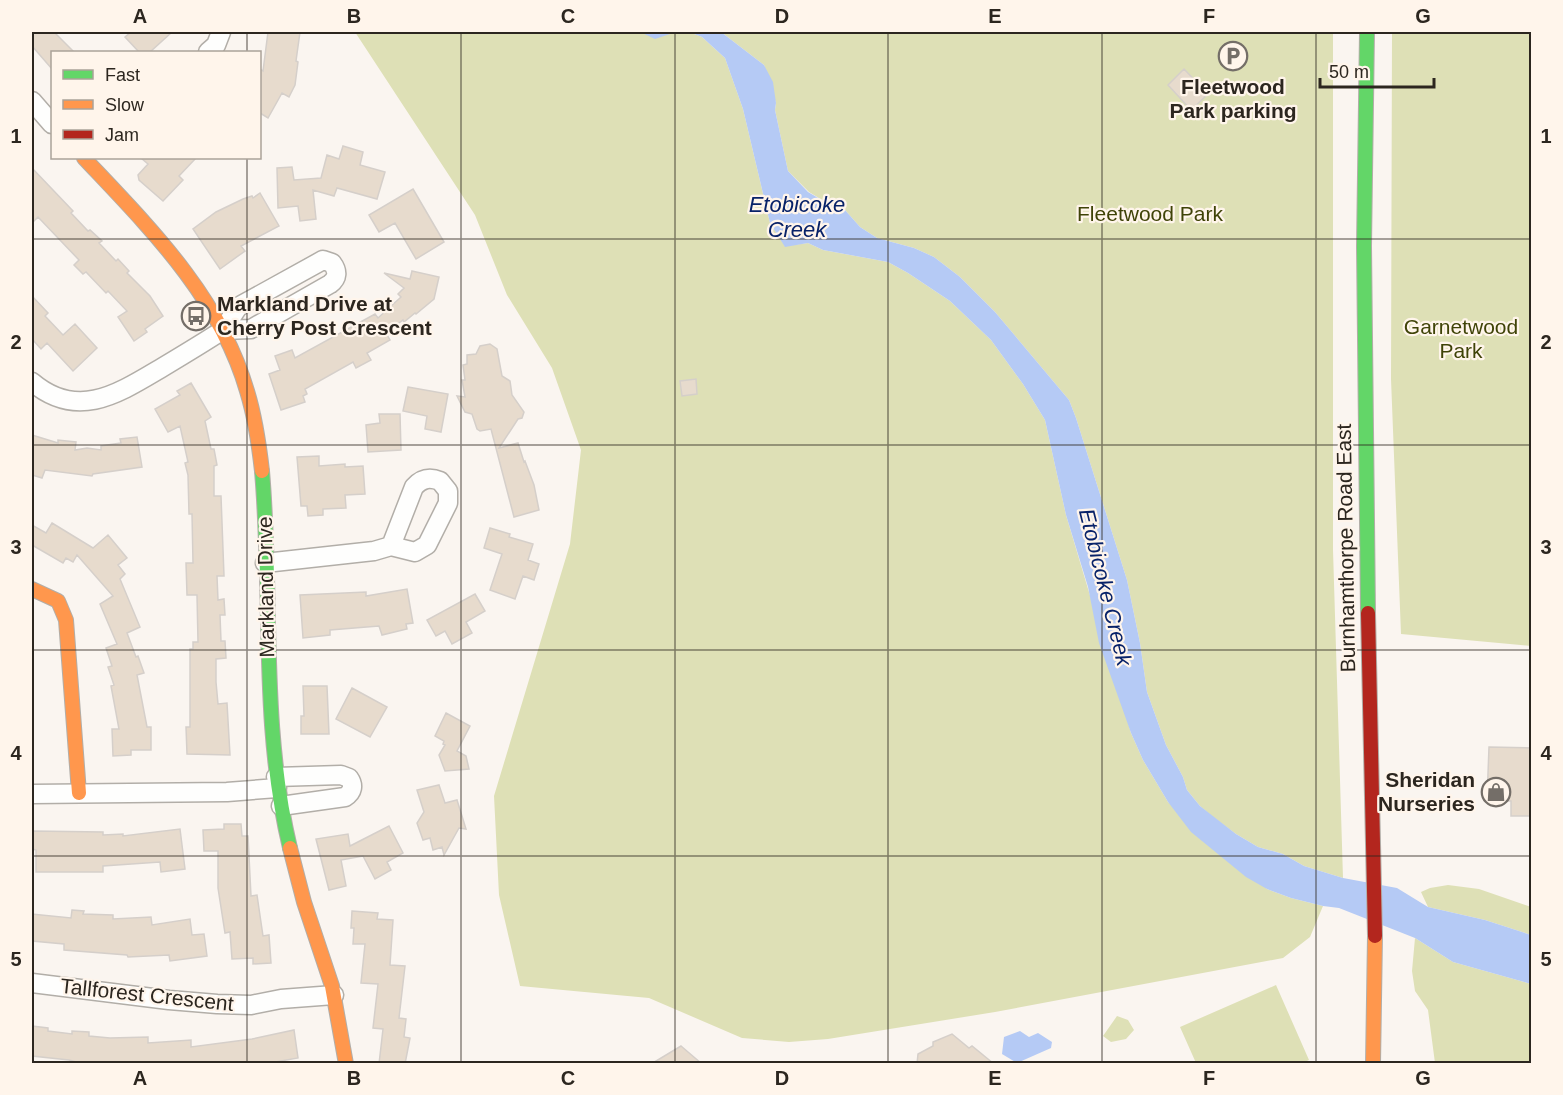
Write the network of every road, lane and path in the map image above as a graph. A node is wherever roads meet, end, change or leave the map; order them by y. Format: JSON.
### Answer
{"nodes":[{"id":1,"x":222,"y":32,"type":"edge"},
{"id":2,"x":1367,"y":32,"type":"edge"},
{"id":3,"x":209,"y":51,"type":"edge"},
{"id":4,"x":32,"y":101,"type":"edge"},
{"id":5,"x":51,"y":123,"type":"edge"},
{"id":6,"x":90,"y":160,"type":"edge"},
{"id":7,"x":223,"y":330,"type":"junction"},
{"id":8,"x":32,"y":382,"type":"edge"},
{"id":9,"x":391,"y":546,"type":"dead end"},
{"id":10,"x":265,"y":562,"type":"junction"},
{"id":11,"x":32,"y":590,"type":"edge"},
{"id":12,"x":278,"y":790,"type":"junction"},
{"id":13,"x":32,"y":794,"type":"edge"},
{"id":14,"x":79,"y":794,"type":"junction"},
{"id":15,"x":32,"y":983,"type":"edge"},
{"id":16,"x":334,"y":995,"type":"junction"},
{"id":17,"x":346,"y":1064,"type":"edge"},
{"id":18,"x":1373,"y":1064,"type":"edge"}],
"edges":[{"from":1,"to":3,"type":"street"},
{"from":2,"to":18,"type":"street","name":"Burnhamthorpe Road East"},
{"from":4,"to":5,"type":"street"},
{"from":6,"to":7,"type":"street","name":"Markland Drive"},
{"from":7,"to":7,"type":"street"},
{"from":7,"to":8,"type":"street"},
{"from":7,"to":10,"type":"street","name":"Markland Drive"},
{"from":9,"to":10,"type":"street"},
{"from":10,"to":12,"type":"street","name":"Markland Drive"},
{"from":11,"to":14,"type":"street"},
{"from":12,"to":14,"type":"street"},
{"from":12,"to":16,"type":"street","name":"Markland Drive"},
{"from":13,"to":14,"type":"street"},
{"from":15,"to":16,"type":"street","name":"Tallforest Crescent"},
{"from":16,"to":17,"type":"street","name":"Markland Drive"}]}
